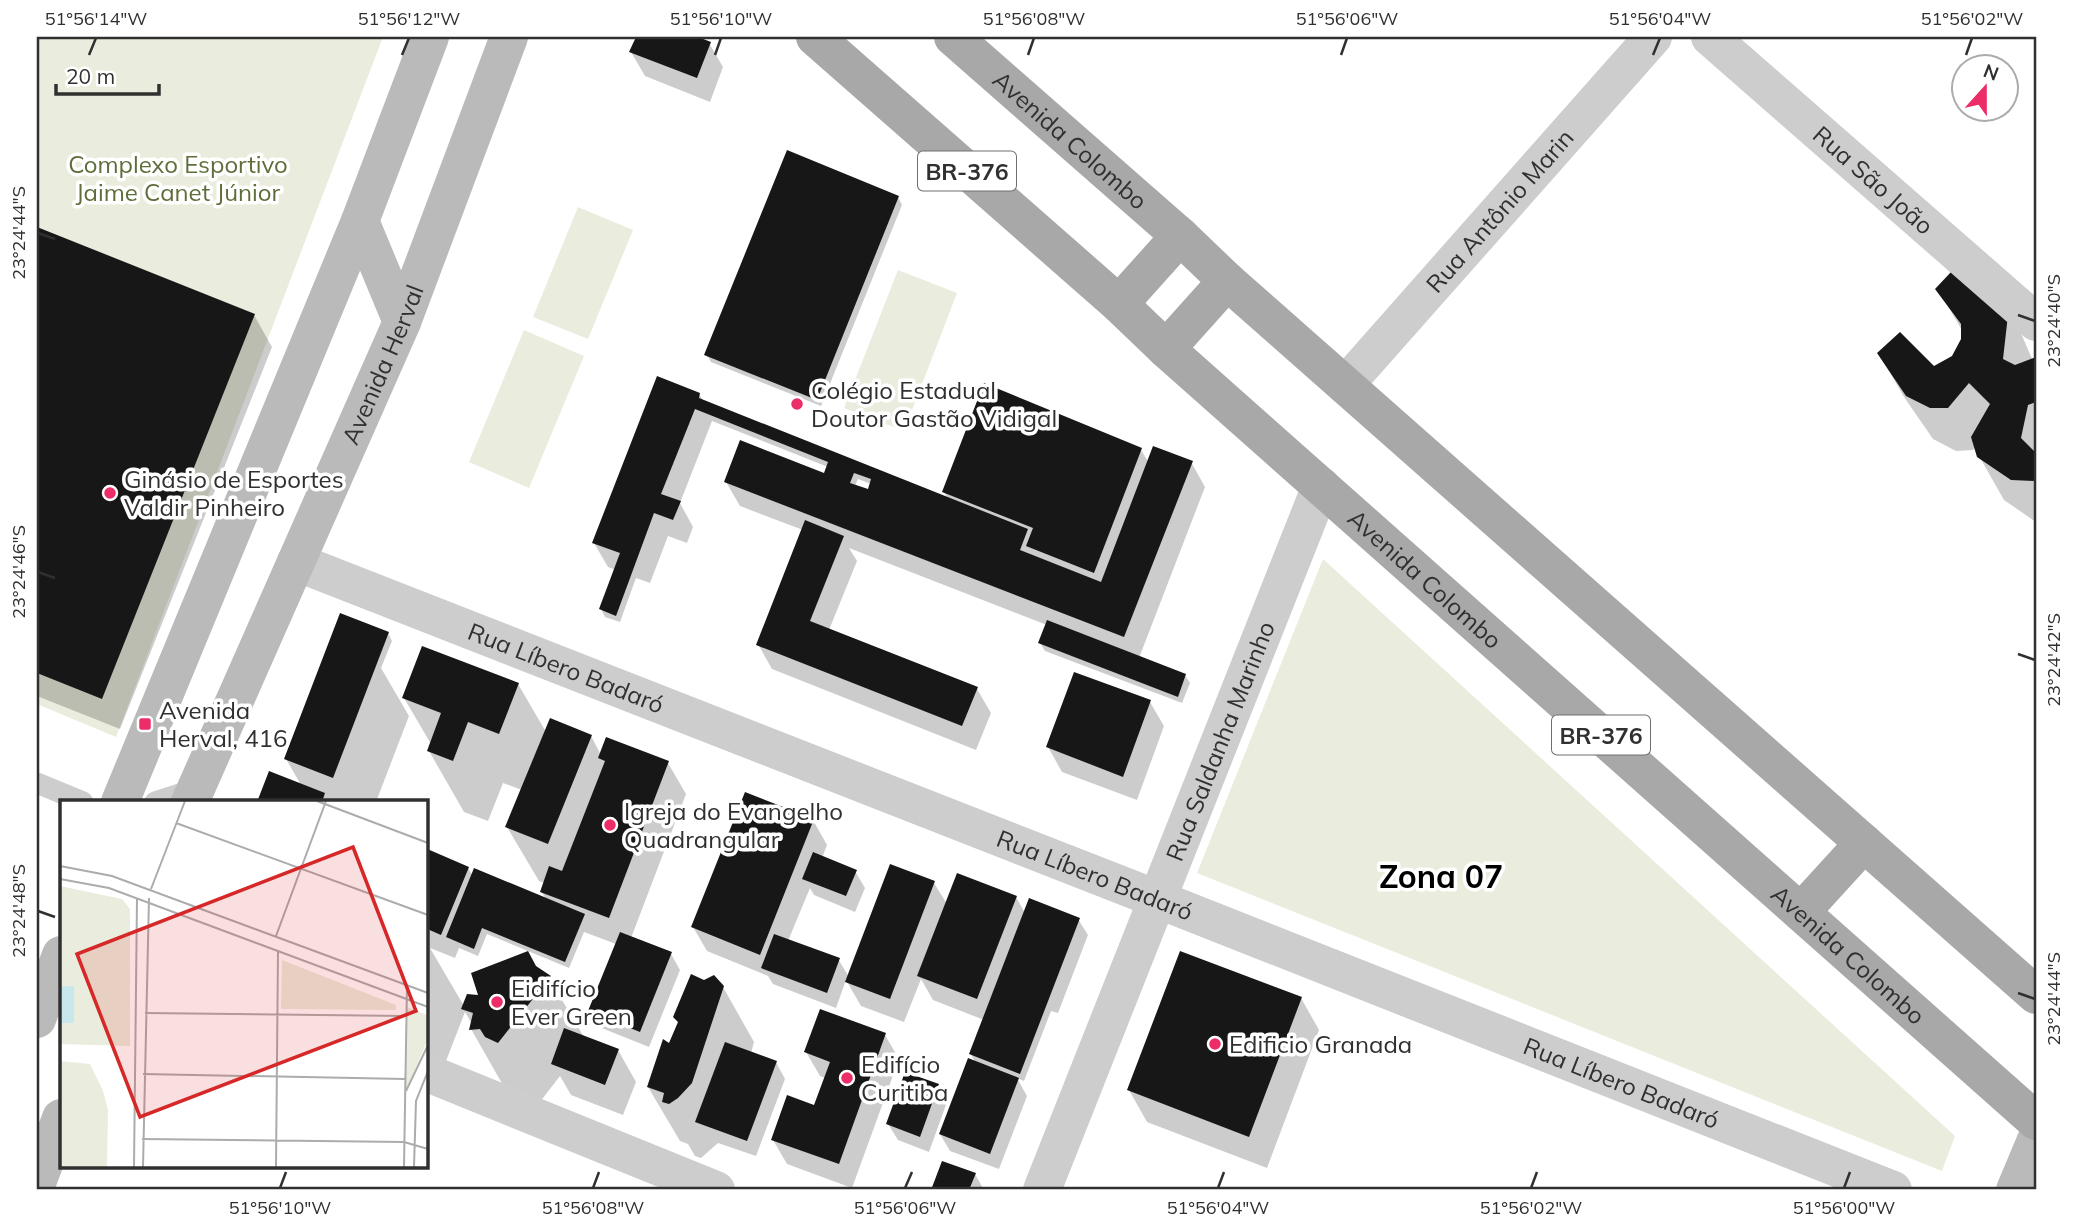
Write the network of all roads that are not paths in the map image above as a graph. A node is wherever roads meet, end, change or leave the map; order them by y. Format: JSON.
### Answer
{"nodes":[{"id":1,"x":430,"y":37,"type":"edge"},
{"id":2,"x":509,"y":37,"type":"edge"},
{"id":3,"x":815,"y":37,"type":"edge"},
{"id":4,"x":953,"y":37,"type":"edge"},
{"id":5,"x":1653,"y":37,"type":"edge"},
{"id":6,"x":1710,"y":37,"type":"edge"},
{"id":7,"x":360,"y":220,"type":"junction"},
{"id":8,"x":1180,"y":236,"type":"junction"},
{"id":9,"x":1227,"y":281,"type":"junction"},
{"id":10,"x":1119,"y":304,"type":"junction"},
{"id":11,"x":402,"y":322,"type":"junction"},
{"id":12,"x":2036,"y":322,"type":"edge"},
{"id":13,"x":1166,"y":349,"type":"junction"},
{"id":14,"x":1345,"y":385,"type":"junction"},
{"id":15,"x":1321,"y":486,"type":"junction"},
{"id":16,"x":296,"y":562,"type":"junction"},
{"id":17,"x":39,"y":790,"type":"edge"},
{"id":18,"x":192,"y":795,"type":"edge"},
{"id":19,"x":76,"y":800,"type":"edge"},
{"id":20,"x":121,"y":800,"type":"edge"},
{"id":21,"x":166,"y":800,"type":"edge"},
{"id":22,"x":1864,"y":842,"type":"junction"},
{"id":23,"x":1157,"y":899,"type":"junction"},
{"id":24,"x":1801,"y":912,"type":"junction"},
{"id":25,"x":60,"y":958,"type":"edge"},
{"id":26,"x":2036,"y":995,"type":"edge"},
{"id":27,"x":37,"y":1018,"type":"edge"},
{"id":28,"x":427,"y":1073,"type":"edge"},
{"id":29,"x":60,"y":1121,"type":"edge"},
{"id":30,"x":2036,"y":1121,"type":"edge"},
{"id":31,"x":2036,"y":1140,"type":"edge"},
{"id":32,"x":37,"y":1183,"type":"edge"},
{"id":33,"x":716,"y":1190,"type":"edge"},
{"id":34,"x":1042,"y":1190,"type":"edge"},
{"id":35,"x":1893,"y":1190,"type":"edge"},
{"id":36,"x":2015,"y":1190,"type":"edge"}],
"edges":[{"from":1,"to":7,"type":"main road"},
{"from":2,"to":11,"type":"main road","name":"Avenida Herval"},
{"from":3,"to":10,"type":"main road","name":"Avenida Colombo","number":"BR-376"},
{"from":4,"to":8,"type":"main road","name":"Avenida Colombo"},
{"from":5,"to":14,"type":"street","name":"Rua Antônio Marin"},
{"from":6,"to":12,"type":"street","name":"Rua São João"},
{"from":7,"to":11,"type":"main road"},
{"from":7,"to":20,"type":"main road"},
{"from":8,"to":9,"type":"main road","name":"Avenida Colombo"},
{"from":8,"to":10,"type":"main road"},
{"from":9,"to":13,"type":"main road"},
{"from":9,"to":14,"type":"main road","name":"Avenida Colombo"},
{"from":10,"to":13,"type":"main road","name":"Avenida Colombo","number":"BR-376"},
{"from":11,"to":16,"type":"main road","name":"Avenida Herval"},
{"from":13,"to":15,"type":"main road","name":"Avenida Colombo","number":"BR-376"},
{"from":14,"to":22,"type":"main road","name":"Avenida Colombo"},
{"from":15,"to":23,"type":"street","name":"Rua Saldanha Marinho"},
{"from":15,"to":24,"type":"main road","name":"Avenida Colombo","number":"BR-376"},
{"from":16,"to":18,"type":"main road","name":"Avenida Herval"},
{"from":16,"to":23,"type":"street","name":"Rua Líbero Badaró"},
{"from":17,"to":19,"type":"lane"},
{"from":18,"to":21,"type":"lane"},
{"from":22,"to":24,"type":"main road"},
{"from":22,"to":26,"type":"main road","name":"Avenida Colombo"},
{"from":23,"to":34,"type":"street","name":"Rua Saldanha Marinho"},
{"from":23,"to":35,"type":"street","name":"Rua Líbero Badaró"},
{"from":24,"to":30,"type":"main road","name":"Avenida Colombo","number":"BR-376"},
{"from":25,"to":27,"type":"main road"},
{"from":28,"to":33,"type":"street"},
{"from":29,"to":32,"type":"main road"},
{"from":31,"to":36,"type":"main road"}]}
